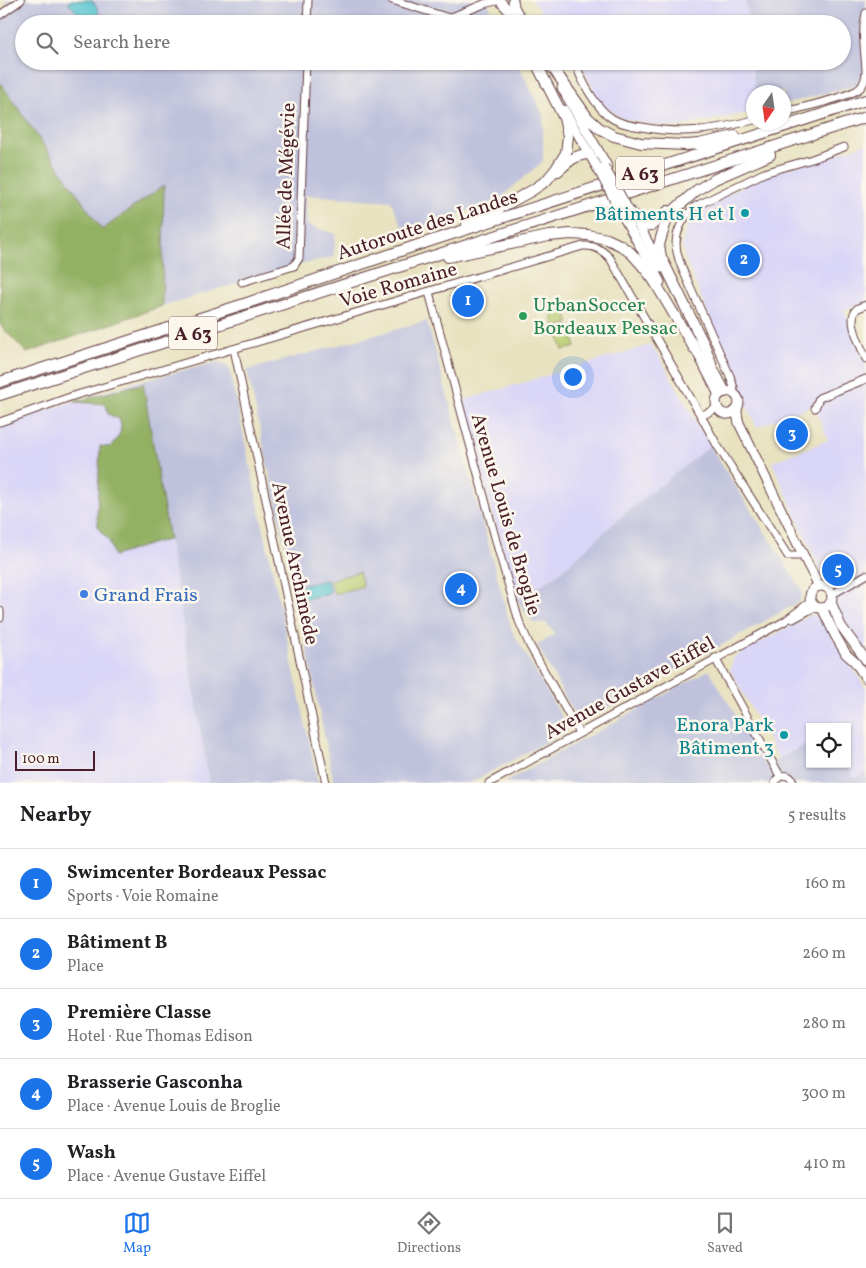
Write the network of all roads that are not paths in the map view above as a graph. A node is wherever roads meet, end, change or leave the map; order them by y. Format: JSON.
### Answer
{"nodes":[{"id":1,"x":21,"y":0,"type":"edge"},
{"id":2,"x":308,"y":0,"type":"edge"},
{"id":3,"x":392,"y":0,"type":"edge"},
{"id":4,"x":483,"y":0,"type":"edge"},
{"id":5,"x":513,"y":0,"type":"edge"},
{"id":6,"x":500,"y":1,"type":"edge"},
{"id":7,"x":866,"y":13,"type":"edge"},
{"id":8,"x":0,"y":15,"type":"edge"},
{"id":9,"x":307,"y":15,"type":"edge"},
{"id":10,"x":436,"y":15,"type":"edge"},
{"id":11,"x":447,"y":15,"type":"edge"},
{"id":12,"x":458,"y":15,"type":"edge"},
{"id":13,"x":512,"y":15,"type":"edge"},
{"id":14,"x":519,"y":15,"type":"edge"},
{"id":15,"x":306,"y":70,"type":"edge"},
{"id":16,"x":540,"y":70,"type":"edge"},
{"id":17,"x":541,"y":70,"type":"edge"},
{"id":18,"x":552,"y":70,"type":"edge"},
{"id":19,"x":553,"y":70,"type":"edge"},
{"id":20,"x":578,"y":70,"type":"edge"},
{"id":21,"x":866,"y":100,"type":"edge"},
{"id":22,"x":791,"y":110,"type":"edge"},
{"id":23,"x":866,"y":117,"type":"edge"},
{"id":24,"x":746,"y":122,"type":"edge"},
{"id":25,"x":866,"y":122,"type":"edge"},
{"id":26,"x":844,"y":147,"type":"dead end"},
{"id":27,"x":590,"y":156,"type":"junction"},
{"id":28,"x":602,"y":168,"type":"junction"},
{"id":29,"x":546,"y":181,"type":"junction"},
{"id":30,"x":697,"y":190,"type":"junction"},
{"id":31,"x":628,"y":213,"type":"junction"},
{"id":32,"x":639,"y":224,"type":"junction"},
{"id":33,"x":415,"y":246,"type":"junction"},
{"id":34,"x":386,"y":271,"type":"junction"},
{"id":35,"x":242,"y":282,"type":"dead end"},
{"id":36,"x":429,"y":292,"type":"junction"},
{"id":37,"x":866,"y":305,"type":"edge"},
{"id":38,"x":694,"y":348,"type":"junction"},
{"id":39,"x":234,"y":349,"type":"junction"},
{"id":40,"x":866,"y":359,"type":"edge"},
{"id":41,"x":710,"y":363,"type":"junction"},
{"id":42,"x":866,"y":379,"type":"edge"},
{"id":43,"x":0,"y":382,"type":"edge"},
{"id":44,"x":726,"y":393,"type":"junction"},
{"id":45,"x":0,"y":395,"type":"edge"},
{"id":46,"x":717,"y":408,"type":"junction"},
{"id":47,"x":816,"y":408,"type":"dead end"},
{"id":48,"x":737,"y":409,"type":"junction"},
{"id":49,"x":729,"y":414,"type":"junction"},
{"id":50,"x":701,"y":416,"type":"junction"},
{"id":51,"x":0,"y":422,"type":"edge"},
{"id":52,"x":799,"y":556,"type":"junction"},
{"id":53,"x":866,"y":575,"type":"edge"},
{"id":54,"x":816,"y":588,"type":"junction"},
{"id":55,"x":831,"y":598,"type":"junction"},
{"id":56,"x":816,"y":606,"type":"junction"},
{"id":57,"x":0,"y":611,"type":"edge"},
{"id":58,"x":0,"y":618,"type":"edge"},
{"id":59,"x":715,"y":658,"type":"junction"},
{"id":60,"x":866,"y":660,"type":"edge"},
{"id":61,"x":866,"y":678,"type":"edge"},
{"id":62,"x":579,"y":733,"type":"junction"},
{"id":63,"x":780,"y":776,"type":"junction"},
{"id":64,"x":326,"y":783,"type":"edge"},
{"id":65,"x":489,"y":783,"type":"edge"},
{"id":66,"x":775,"y":783,"type":"edge"},
{"id":67,"x":794,"y":783,"type":"edge"}],
"edges":[{"from":1,"to":8,"type":"street"},
{"from":2,"to":9,"type":"street"},
{"from":3,"to":10,"type":"street"},
{"from":4,"to":11,"type":"street"},
{"from":5,"to":14,"type":"main road"},
{"from":6,"to":12,"type":"street"},
{"from":6,"to":13,"type":"main road"},
{"from":7,"to":22,"type":"street"},
{"from":15,"to":35,"type":"street","name":"Allée de Mégévie"},
{"from":16,"to":29,"type":"highway"},
{"from":17,"to":27,"type":"main road"},
{"from":18,"to":28,"type":"main road"},
{"from":19,"to":21,"type":"highway"},
{"from":20,"to":24,"type":"street"},
{"from":21,"to":33,"type":"highway","name":"Autoroute des Landes","number":"A 63"},
{"from":23,"to":34,"type":"highway","name":"Autoroute des Landes","number":"A 63"},
{"from":25,"to":30,"type":"highway"},
{"from":26,"to":44,"type":"street"},
{"from":27,"to":28,"type":"main road"},
{"from":27,"to":29,"type":"highway"},
{"from":28,"to":31,"type":"main road","bridge":true},
{"from":29,"to":33,"type":"highway"},
{"from":30,"to":32,"type":"highway"},
{"from":30,"to":41,"type":"highway"},
{"from":31,"to":32,"type":"main road"},
{"from":31,"to":38,"type":"main road"},
{"from":32,"to":41,"type":"main road"},
{"from":33,"to":43,"type":"highway","name":"Autoroute des Landes","number":"A 63"},
{"from":34,"to":38,"type":"highway"},
{"from":34,"to":45,"type":"highway","name":"Autoroute des Landes","number":"A 63"},
{"from":36,"to":39,"type":"street","name":"Voie Romaine"},
{"from":36,"to":50,"type":"street","name":"Voie Romaine"},
{"from":36,"to":62,"type":"street","name":"Avenue Louis de Broglie"},
{"from":37,"to":40,"type":"street"},
{"from":38,"to":44,"type":"main road"},
{"from":39,"to":51,"type":"street","name":"Voie Romaine"},
{"from":39,"to":64,"type":"street","name":"Avenue Archimède"},
{"from":41,"to":44,"type":"main road"},
{"from":42,"to":47,"type":"street"},
{"from":44,"to":46,"type":"main road"},
{"from":44,"to":48,"type":"main road"},
{"from":46,"to":49,"type":"main road"},
{"from":46,"to":50,"type":"street"},
{"from":48,"to":49,"type":"main road"},
{"from":48,"to":54,"type":"main road"},
{"from":49,"to":52,"type":"main road"},
{"from":50,"to":52,"type":"street","name":"Voie Romaine"},
{"from":52,"to":54,"type":"main road"},
{"from":53,"to":55,"type":"street"},
{"from":54,"to":55,"type":"main road"},
{"from":54,"to":56,"type":"main road"},
{"from":55,"to":56,"type":"main road"},
{"from":55,"to":60,"type":"main road"},
{"from":56,"to":59,"type":"street","name":"Avenue Gustave Eiffel"},
{"from":56,"to":61,"type":"main road"},
{"from":57,"to":58,"type":"street"},
{"from":59,"to":62,"type":"street","name":"Avenue Gustave Eiffel"},
{"from":59,"to":63,"type":"street"},
{"from":62,"to":65,"type":"street","name":"Avenue Gustave Eiffel"},
{"from":63,"to":66,"type":"street"},
{"from":63,"to":67,"type":"street"}]}
